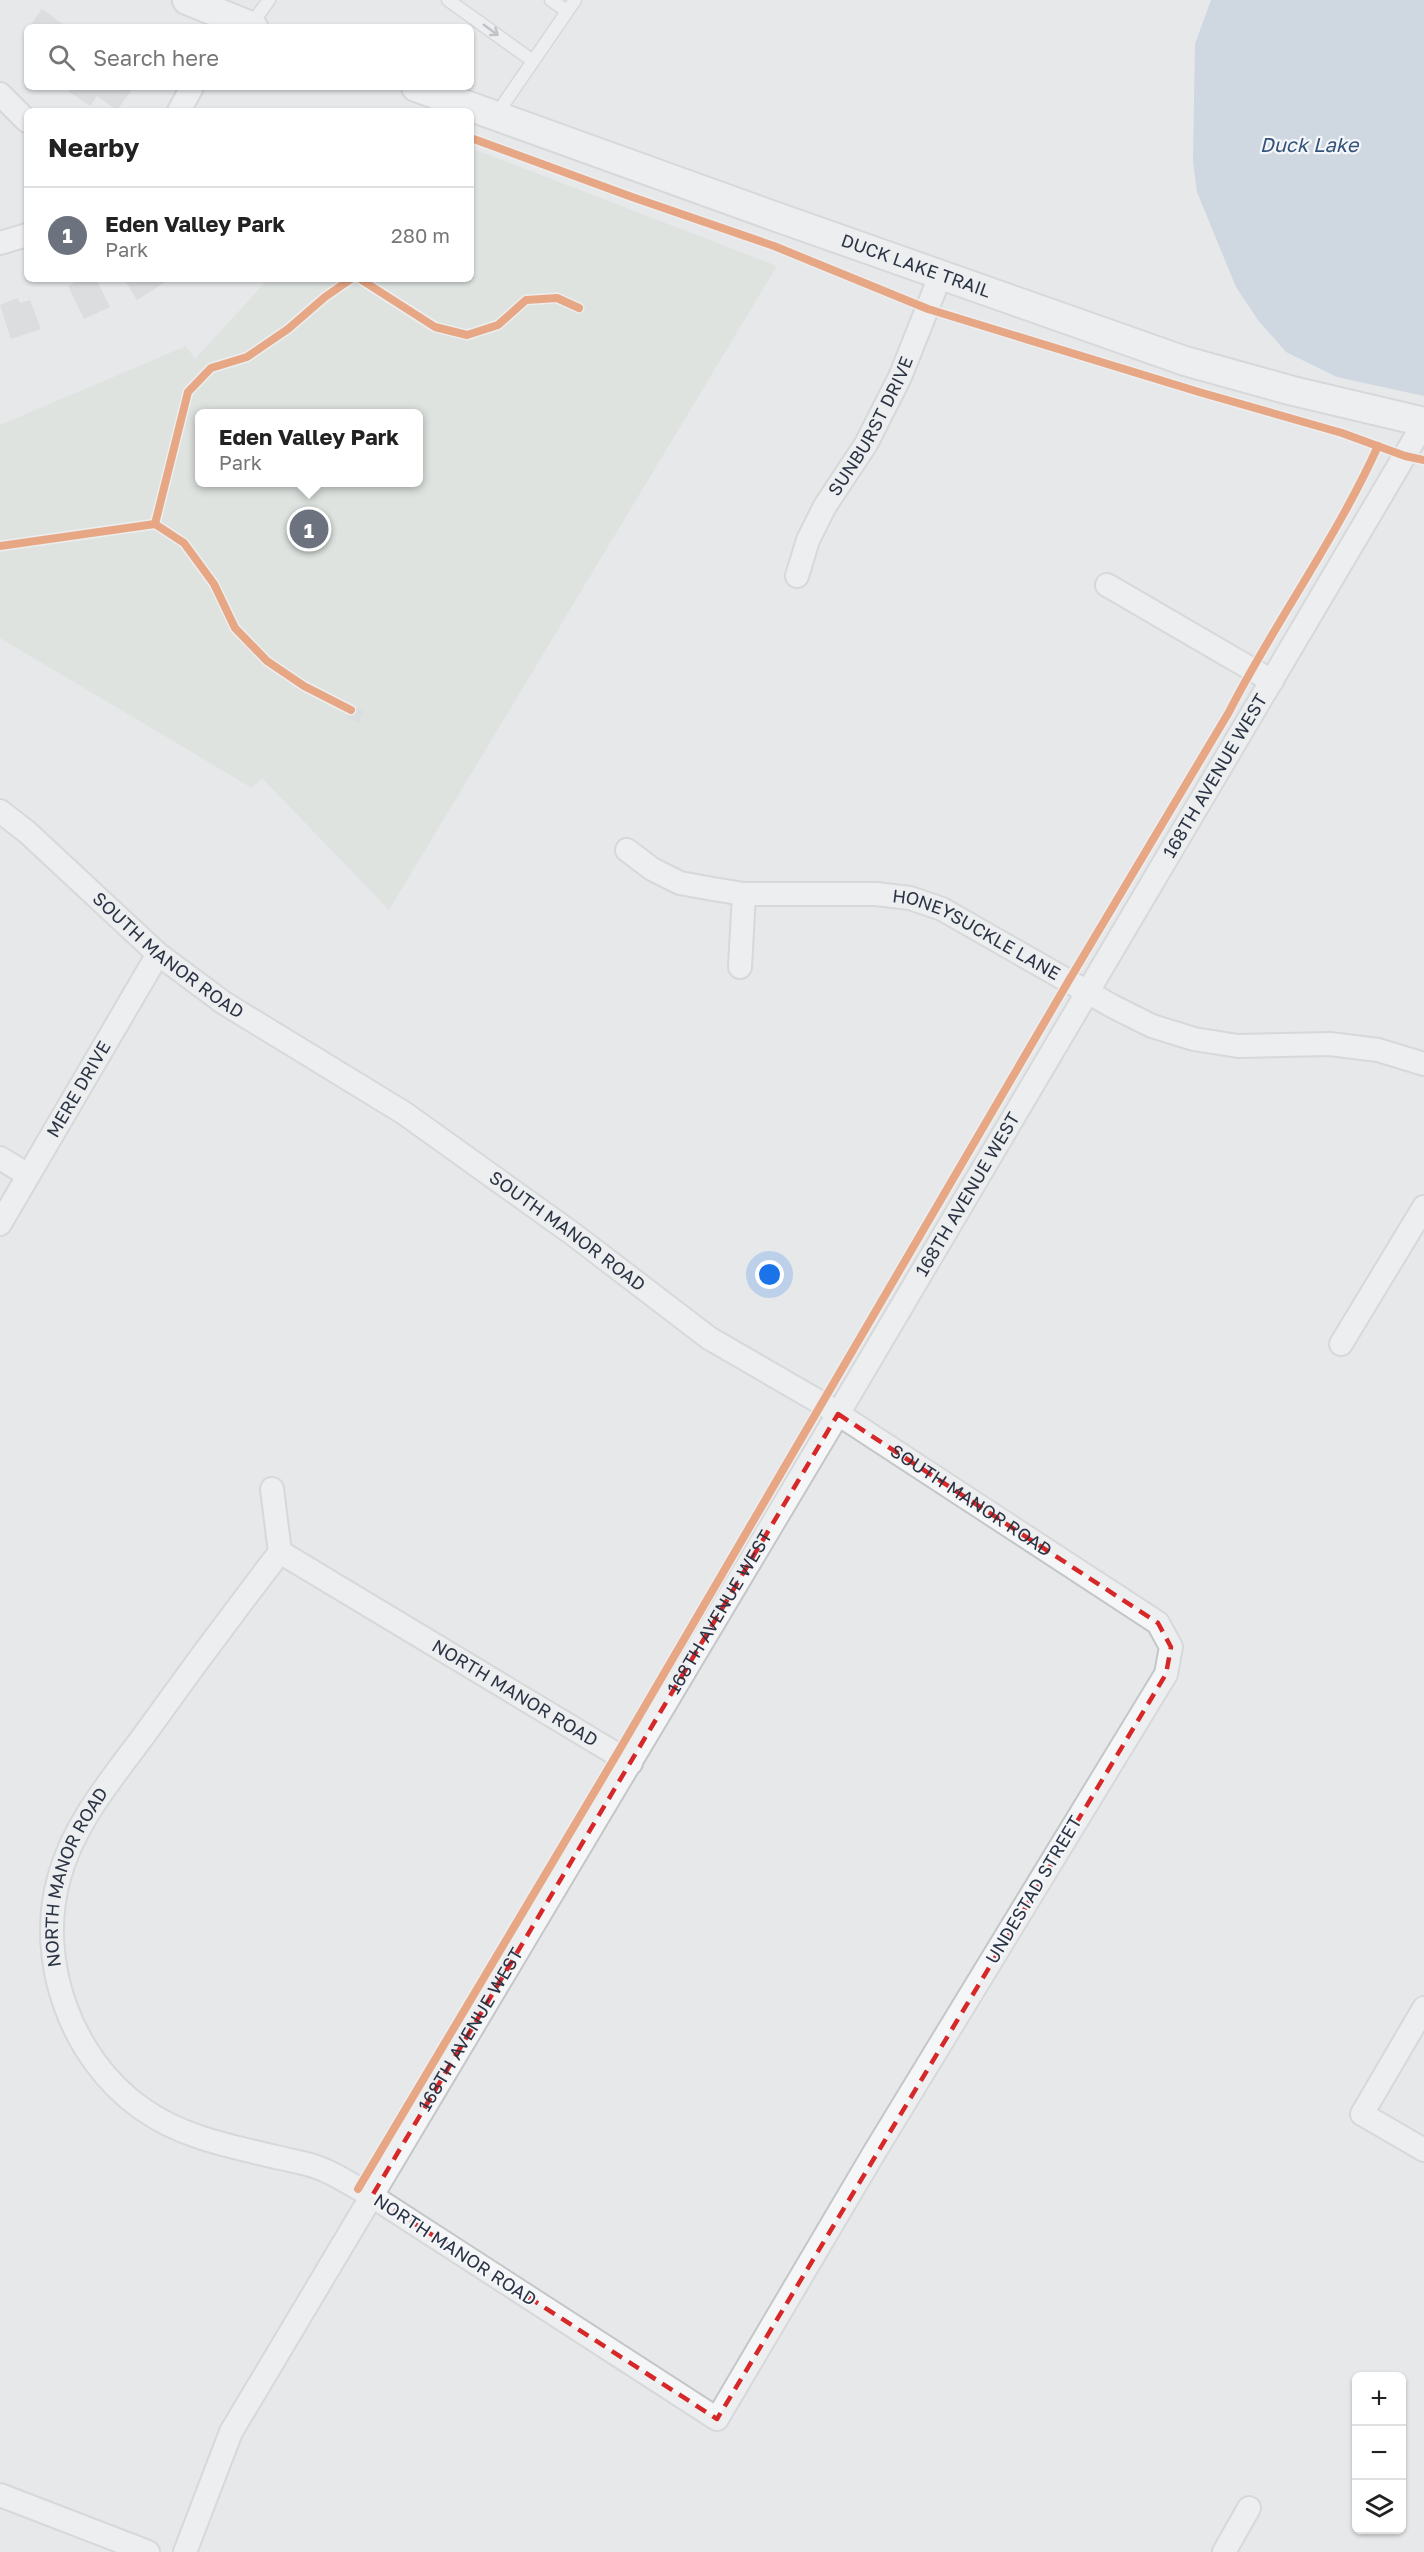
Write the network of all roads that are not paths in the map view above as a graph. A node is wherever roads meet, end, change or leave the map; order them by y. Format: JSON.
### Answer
{"nodes":[{"id":1,"x":187,"y":0,"type":"edge"},
{"id":2,"x":268,"y":0,"type":"edge"},
{"id":3,"x":448,"y":0,"type":"edge"},
{"id":4,"x":551,"y":0,"type":"edge"},
{"id":5,"x":575,"y":0,"type":"edge"},
{"id":6,"x":567,"y":11,"type":"junction"},
{"id":7,"x":219,"y":21,"type":"edge"},
{"id":8,"x":239,"y":24,"type":"edge"},
{"id":9,"x":253,"y":24,"type":"edge"},
{"id":10,"x":533,"y":61,"type":"junction"},
{"id":11,"x":190,"y":90,"type":"edge"},
{"id":12,"x":424,"y":90,"type":"edge"},
{"id":13,"x":0,"y":94,"type":"edge"},
{"id":14,"x":181,"y":108,"type":"edge"},
{"id":15,"x":473,"y":108,"type":"edge"},
{"id":16,"x":474,"y":108,"type":"edge"},
{"id":17,"x":495,"y":116,"type":"junction"},
{"id":18,"x":24,"y":118,"type":"edge"},
{"id":19,"x":24,"y":236,"type":"edge"},
{"id":20,"x":0,"y":243,"type":"edge"},
{"id":21,"x":941,"y":274,"type":"junction"},
{"id":22,"x":1424,"y":423,"type":"edge"},
{"id":23,"x":797,"y":576,"type":"dead end"},
{"id":24,"x":1107,"y":585,"type":"dead end"},
{"id":25,"x":1272,"y":681,"type":"junction"},
{"id":26,"x":0,"y":811,"type":"edge"},
{"id":27,"x":627,"y":850,"type":"dead end"},
{"id":28,"x":744,"y":894,"type":"junction"},
{"id":29,"x":158,"y":954,"type":"junction"},
{"id":30,"x":740,"y":967,"type":"dead end"},
{"id":31,"x":1087,"y":993,"type":"junction"},
{"id":32,"x":1424,"y":1064,"type":"edge"},
{"id":33,"x":0,"y":1158,"type":"edge"},
{"id":34,"x":28,"y":1175,"type":"junction"},
{"id":35,"x":1424,"y":1207,"type":"edge"},
{"id":36,"x":0,"y":1224,"type":"edge"},
{"id":37,"x":1341,"y":1344,"type":"dead end"},
{"id":38,"x":838,"y":1414,"type":"junction"},
{"id":39,"x":272,"y":1489,"type":"dead end"},
{"id":40,"x":280,"y":1552,"type":"junction"},
{"id":41,"x":1158,"y":1623,"type":"joint"},
{"id":42,"x":631,"y":1763,"type":"junction"},
{"id":43,"x":1424,"y":2008,"type":"edge"},
{"id":44,"x":1424,"y":2150,"type":"edge"},
{"id":45,"x":874,"y":2152,"type":"joint"},
{"id":46,"x":372,"y":2196,"type":"junction"},
{"id":47,"x":0,"y":2495,"type":"edge"},
{"id":48,"x":1249,"y":2508,"type":"dead end"},
{"id":49,"x":148,"y":2552,"type":"edge"},
{"id":50,"x":185,"y":2552,"type":"edge"},
{"id":51,"x":1224,"y":2552,"type":"edge"}],
"edges":[{"from":1,"to":7,"type":"street"},
{"from":2,"to":9,"type":"lane"},
{"from":3,"to":10,"type":"lane","one_way":true},
{"from":4,"to":6,"type":"lane"},
{"from":5,"to":6,"type":"lane"},
{"from":6,"to":10,"type":"lane"},
{"from":7,"to":8,"type":"street"},
{"from":10,"to":17,"type":"lane"},
{"from":11,"to":14,"type":"street"},
{"from":12,"to":15,"type":"street","name":"DUCK LAKE TRAIL"},
{"from":13,"to":18,"type":"street"},
{"from":16,"to":17,"type":"street","name":"DUCK LAKE TRAIL"},
{"from":17,"to":21,"type":"street","name":"DUCK LAKE TRAIL"},
{"from":19,"to":20,"type":"street"},
{"from":21,"to":22,"type":"street","name":"DUCK LAKE TRAIL"},
{"from":21,"to":23,"type":"street","name":"SUNBURST DRIVE"},
{"from":22,"to":25,"type":"street","name":"168TH AVENUE WEST"},
{"from":24,"to":25,"type":"street","name":"168TH AVENUE WEST"},
{"from":25,"to":31,"type":"street","name":"168TH AVENUE WEST"},
{"from":26,"to":29,"type":"street","name":"SOUTH MANOR ROAD"},
{"from":27,"to":28,"type":"street","name":"HONEYSUCKLE LANE"},
{"from":28,"to":30,"type":"street"},
{"from":28,"to":31,"type":"street","name":"HONEYSUCKLE LANE"},
{"from":29,"to":34,"type":"street","name":"MERE DRIVE"},
{"from":29,"to":38,"type":"street","name":"SOUTH MANOR ROAD"},
{"from":31,"to":32,"type":"street","name":"HONEYSUCKLE LANE"},
{"from":31,"to":38,"type":"street","name":"168TH AVENUE WEST"},
{"from":33,"to":34,"type":"street"},
{"from":34,"to":36,"type":"street","name":"MERE DRIVE"},
{"from":35,"to":37,"type":"street"},
{"from":38,"to":41,"type":"street","name":"SOUTH MANOR ROAD"},
{"from":38,"to":42,"type":"street","name":"168TH AVENUE WEST"},
{"from":39,"to":40,"type":"street"},
{"from":40,"to":42,"type":"street","name":"NORTH MANOR ROAD"},
{"from":40,"to":46,"type":"street","name":"NORTH MANOR ROAD"},
{"from":41,"to":45,"type":"street","name":"UNDESTAD STREET"},
{"from":42,"to":46,"type":"street","name":"168TH AVENUE WEST"},
{"from":43,"to":44,"type":"street"},
{"from":45,"to":46,"type":"street","name":"NORTH MANOR ROAD"},
{"from":46,"to":50,"type":"street","name":"168TH AVENUE WEST"},
{"from":47,"to":49,"type":"street"},
{"from":48,"to":51,"type":"street"}]}
